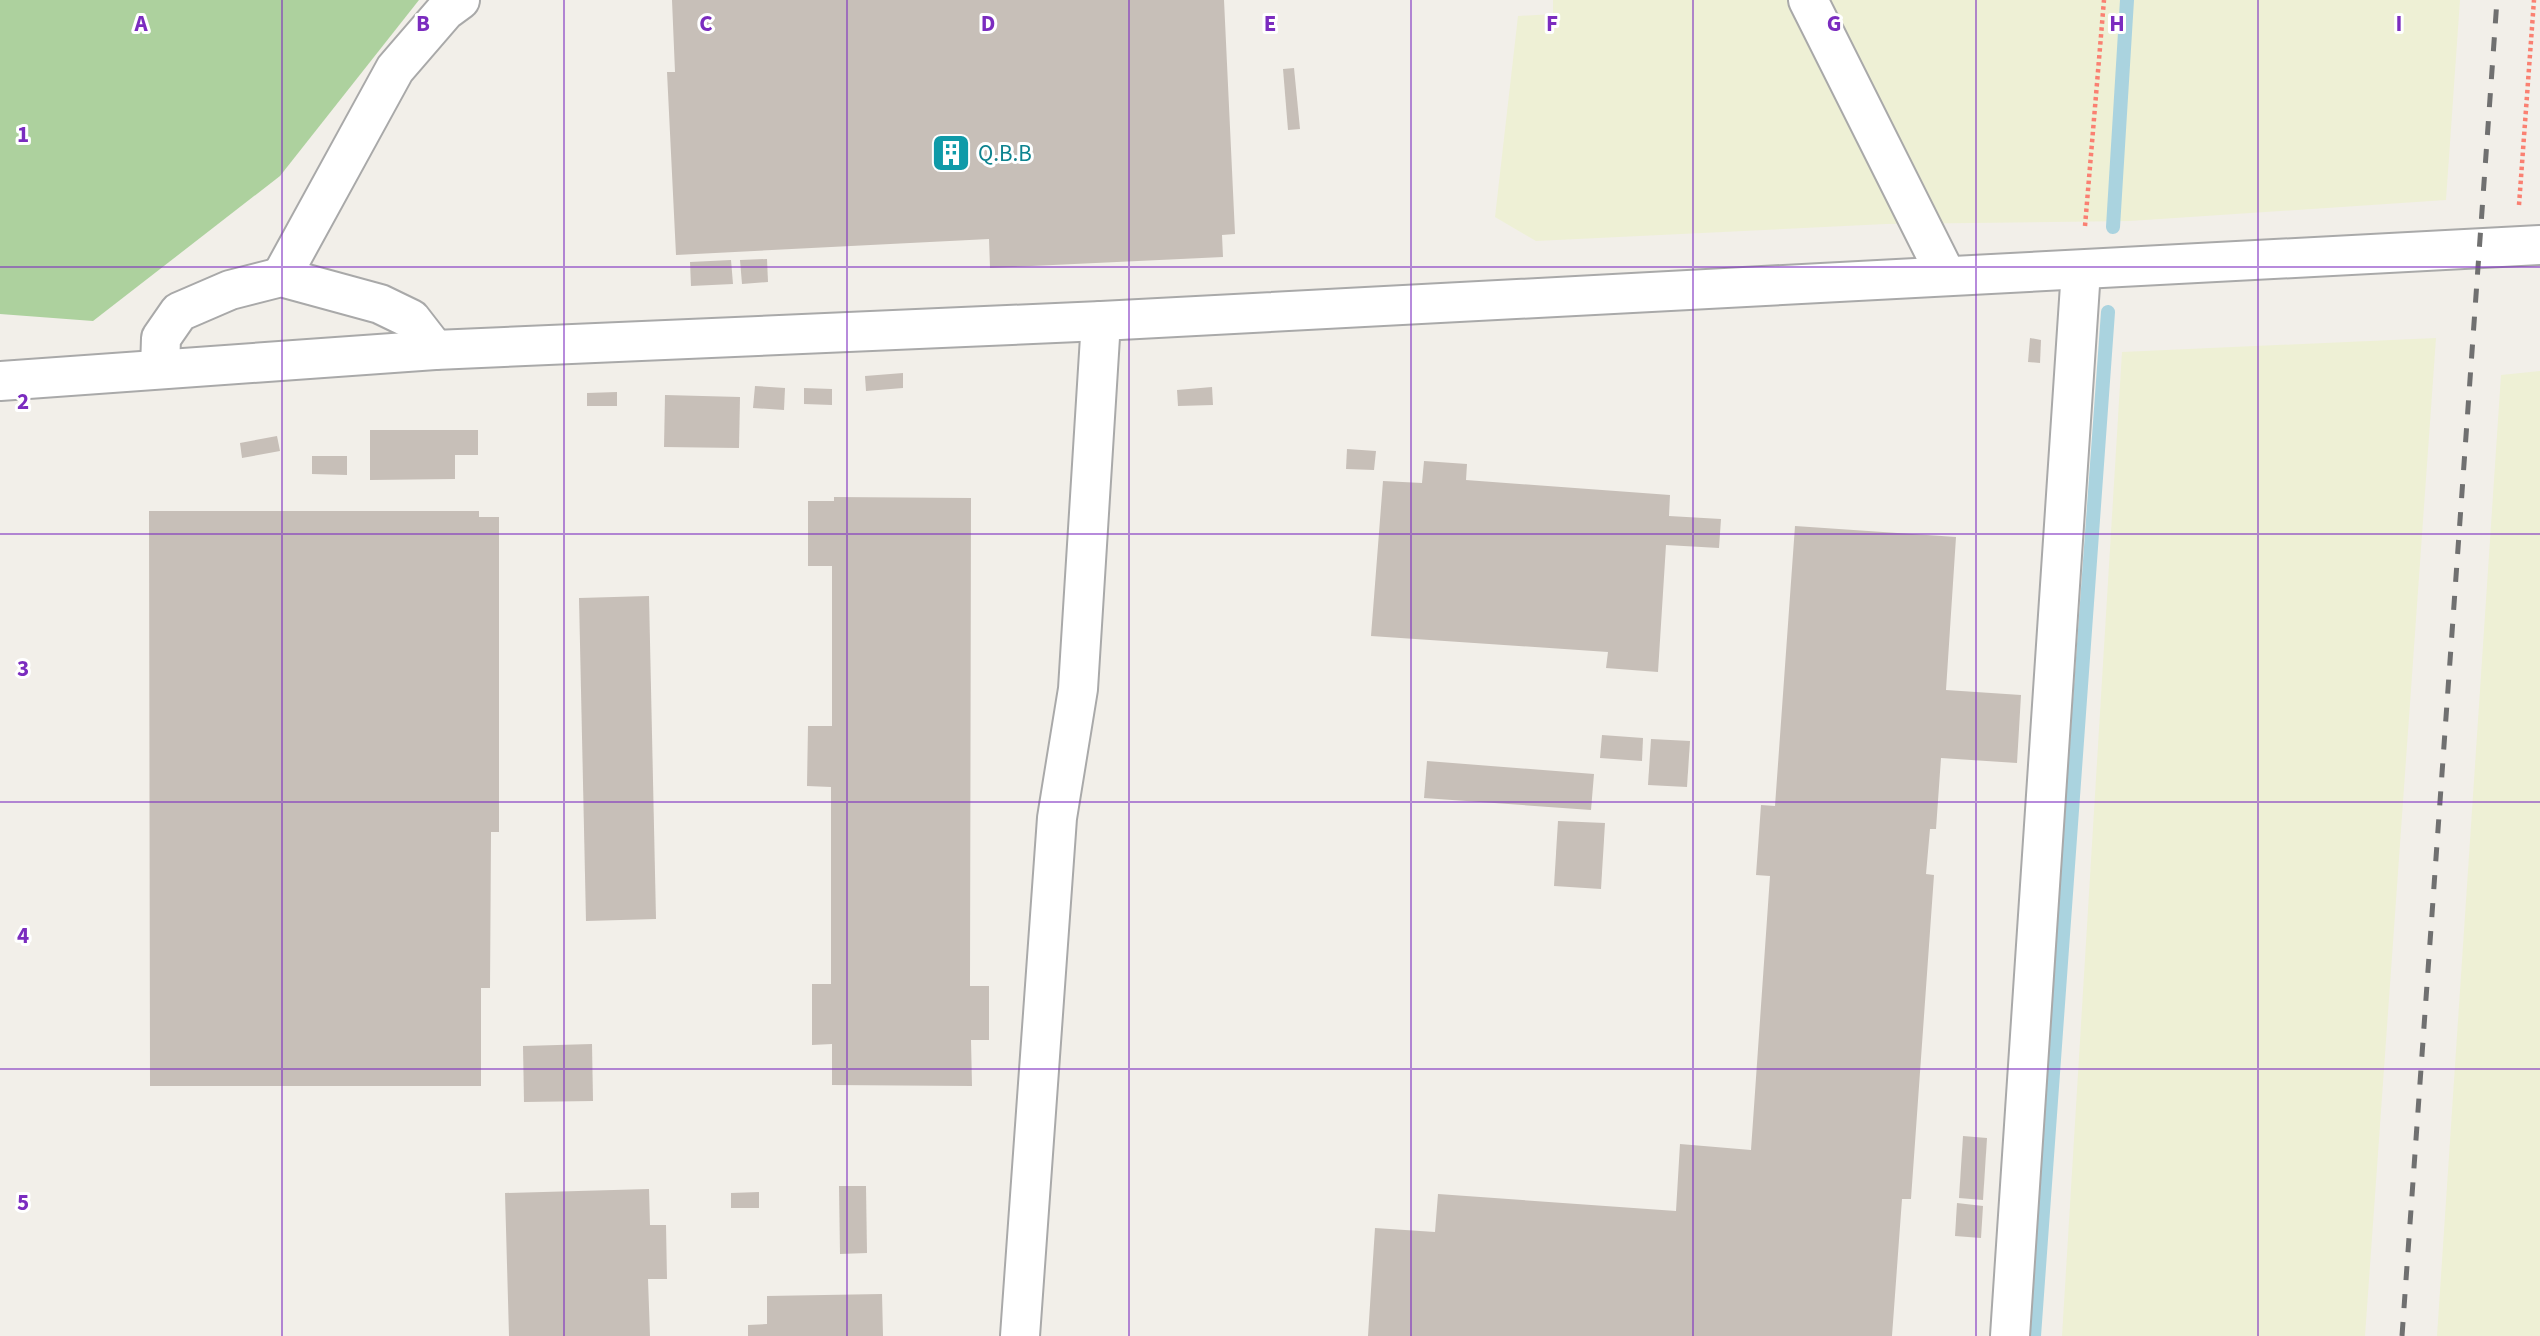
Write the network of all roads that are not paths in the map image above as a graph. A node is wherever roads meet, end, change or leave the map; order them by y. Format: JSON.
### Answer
{"nodes":[{"id":1,"x":460,"y":0,"type":"edge"},
{"id":2,"x":1808,"y":0,"type":"edge"},
{"id":3,"x":2540,"y":244,"type":"edge"},
{"id":4,"x":2081,"y":270,"type":"junction"},
{"id":5,"x":1946,"y":275,"type":"junction"},
{"id":6,"x":281,"y":277,"type":"junction"},
{"id":7,"x":1101,"y":321,"type":"junction"},
{"id":8,"x":435,"y":350,"type":"junction"},
{"id":9,"x":160,"y":369,"type":"junction"},
{"id":10,"x":0,"y":381,"type":"edge"},
{"id":11,"x":1020,"y":1336,"type":"edge"},
{"id":12,"x":2010,"y":1336,"type":"edge"}],
"edges":[{"from":1,"to":6,"type":"street"},
{"from":2,"to":5,"type":"street"},
{"from":3,"to":4,"type":"street"},
{"from":4,"to":5,"type":"street"},
{"from":4,"to":12,"type":"street"},
{"from":5,"to":7,"type":"street"},
{"from":6,"to":8,"type":"street"},
{"from":6,"to":9,"type":"street"},
{"from":7,"to":8,"type":"street"},
{"from":7,"to":11,"type":"street"},
{"from":8,"to":9,"type":"street"},
{"from":9,"to":10,"type":"street"}]}
